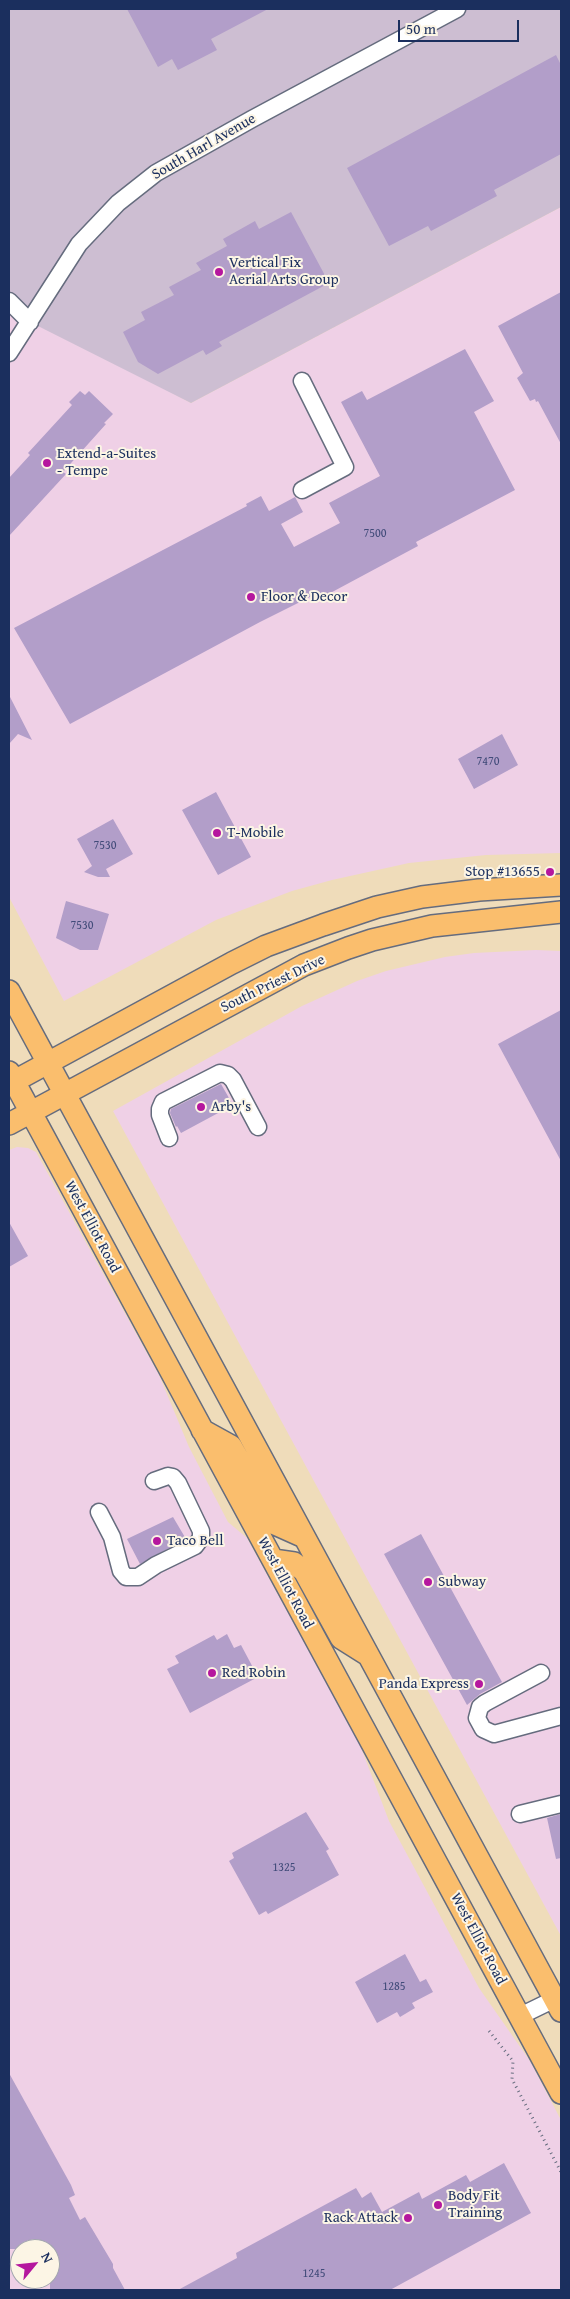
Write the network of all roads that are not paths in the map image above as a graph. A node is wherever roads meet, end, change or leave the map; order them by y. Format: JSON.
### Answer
{"nodes":[{"id":1,"x":457,"y":9,"type":"edge"},
{"id":2,"x":9,"y":301,"type":"edge"},
{"id":3,"x":30,"y":322,"type":"junction"},
{"id":4,"x":9,"y":353,"type":"edge"},
{"id":5,"x":302,"y":381,"type":"dead end"},
{"id":6,"x":302,"y":490,"type":"dead end"},
{"id":7,"x":561,"y":877,"type":"edge"},
{"id":8,"x":561,"y":885,"type":"edge"},
{"id":9,"x":516,"y":888,"type":"junction"},
{"id":10,"x":403,"y":901,"type":"junction"},
{"id":11,"x":561,"y":912,"type":"edge"},
{"id":12,"x":304,"y":965,"type":"junction"},
{"id":13,"x":9,"y":991,"type":"edge"},
{"id":14,"x":48,"y":1062,"type":"junction"},
{"id":15,"x":10,"y":1079,"type":"edge"},
{"id":16,"x":64,"y":1092,"type":"junction"},
{"id":17,"x":31,"y":1112,"type":"junction"},
{"id":18,"x":9,"y":1124,"type":"edge"},
{"id":19,"x":258,"y":1127,"type":"dead end"},
{"id":20,"x":169,"y":1138,"type":"dead end"},
{"id":21,"x":202,"y":1430,"type":"junction"},
{"id":22,"x":154,"y":1480,"type":"dead end"},
{"id":23,"x":98,"y":1512,"type":"dead end"},
{"id":24,"x":304,"y":1537,"type":"junction"},
{"id":25,"x":273,"y":1560,"type":"junction"},
{"id":26,"x":368,"y":1655,"type":"junction"},
{"id":27,"x":542,"y":1673,"type":"dead end"},
{"id":28,"x":561,"y":1716,"type":"edge"},
{"id":29,"x":561,"y":1804,"type":"edge"},
{"id":30,"x":520,"y":1814,"type":"dead end"},
{"id":31,"x":559,"y":2002,"type":"edge"},
{"id":32,"x":520,"y":2016,"type":"junction"},
{"id":33,"x":561,"y":2093,"type":"edge"}],
"edges":[{"from":1,"to":3,"type":"street","name":"South Harl Avenue"},
{"from":2,"to":3,"type":"street"},
{"from":3,"to":4,"type":"street","name":"South Harl Avenue"},
{"from":5,"to":6,"type":"street"},
{"from":7,"to":9,"type":"main road"},
{"from":8,"to":9,"type":"main road"},
{"from":9,"to":10,"type":"main road"},
{"from":10,"to":12,"type":"main road"},
{"from":10,"to":14,"type":"main road"},
{"from":11,"to":12,"type":"main road","name":"South Priest Drive"},
{"from":12,"to":16,"type":"main road","name":"South Priest Drive"},
{"from":13,"to":14,"type":"main road"},
{"from":14,"to":15,"type":"main road"},
{"from":14,"to":16,"type":"main road"},
{"from":15,"to":17,"type":"main road","name":"West Elliot Road"},
{"from":16,"to":17,"type":"main road","name":"South Priest Drive"},
{"from":16,"to":24,"type":"main road"},
{"from":17,"to":18,"type":"main road","name":"South Priest Drive"},
{"from":17,"to":21,"type":"main road","name":"West Elliot Road"},
{"from":19,"to":20,"type":"street"},
{"from":21,"to":24,"type":"main road"},
{"from":21,"to":25,"type":"main road","name":"West Elliot Road"},
{"from":22,"to":23,"type":"street"},
{"from":24,"to":26,"type":"main road"},
{"from":25,"to":26,"type":"main road"},
{"from":25,"to":32,"type":"main road","name":"West Elliot Road"},
{"from":26,"to":31,"type":"main road"},
{"from":27,"to":28,"type":"street"},
{"from":29,"to":30,"type":"street"},
{"from":31,"to":32,"type":"street"},
{"from":32,"to":33,"type":"main road","name":"West Elliot Road"}]}
